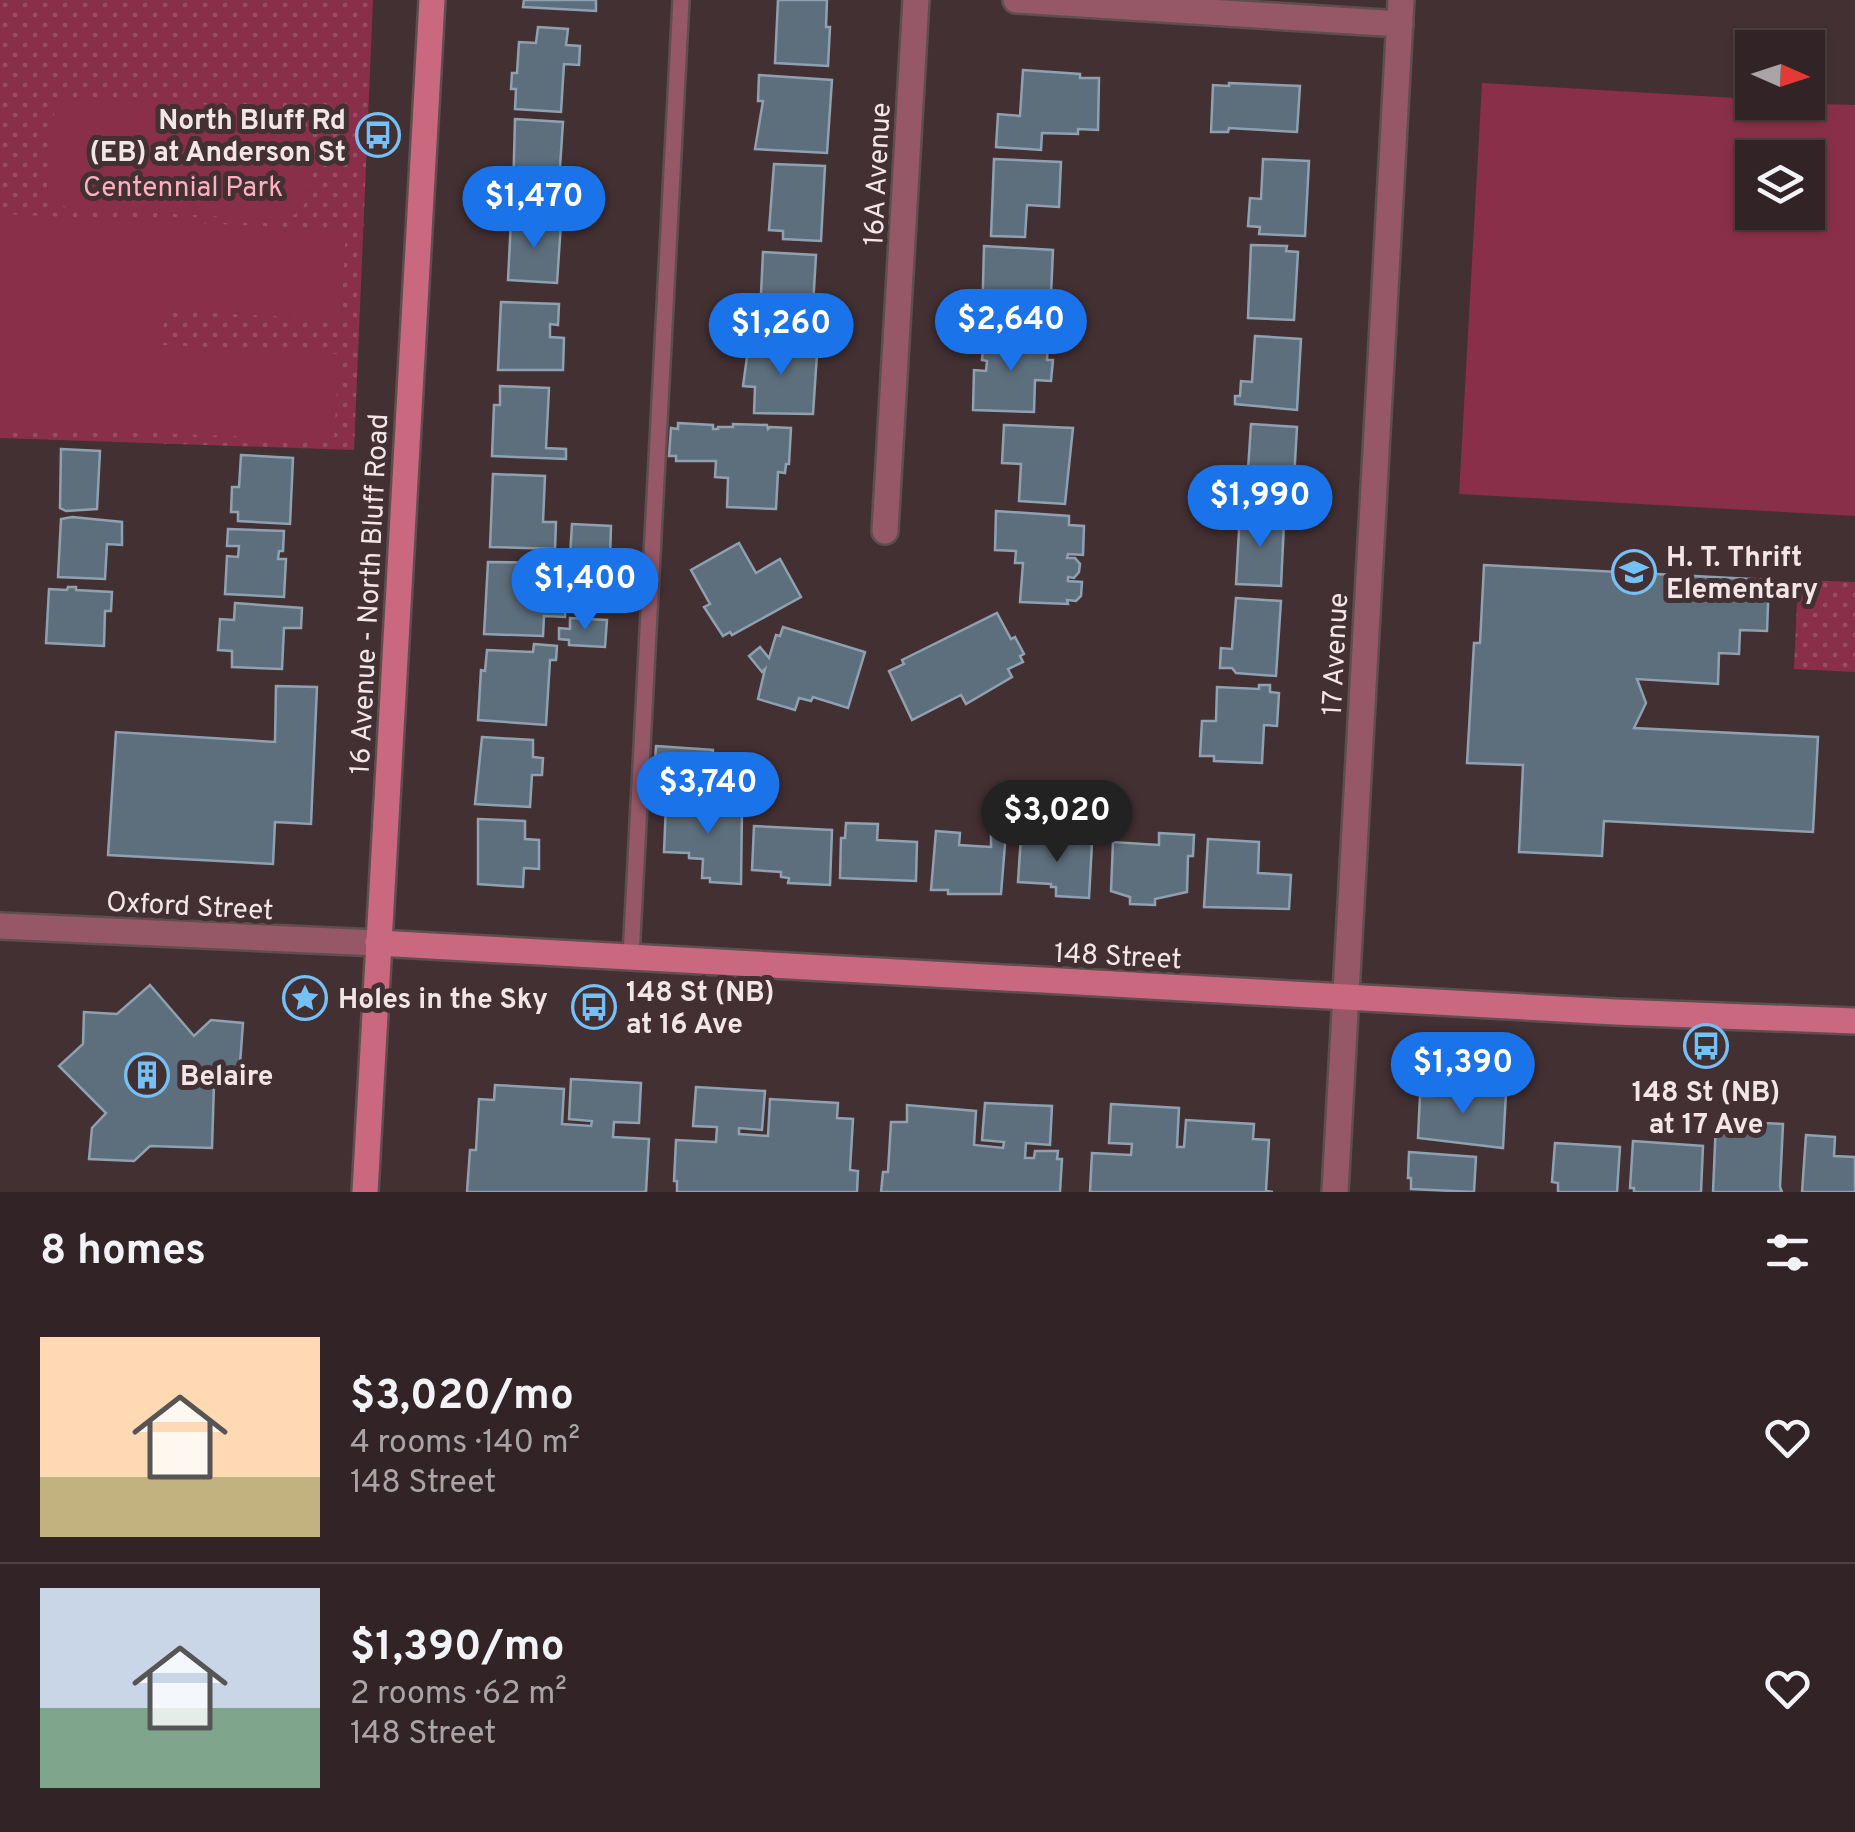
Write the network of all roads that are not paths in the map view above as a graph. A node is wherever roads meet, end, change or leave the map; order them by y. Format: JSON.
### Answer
{"nodes":[{"id":1,"x":432,"y":0,"type":"edge"},
{"id":2,"x":681,"y":0,"type":"edge"},
{"id":3,"x":916,"y":0,"type":"edge"},
{"id":4,"x":1016,"y":0,"type":"edge"},
{"id":5,"x":1401,"y":12,"type":"edge"},
{"id":6,"x":885,"y":531,"type":"dead end"},
{"id":7,"x":0,"y":926,"type":"edge"},
{"id":8,"x":378,"y":943,"type":"junction"},
{"id":9,"x":631,"y":956,"type":"junction"},
{"id":10,"x":1345,"y":997,"type":"junction"},
{"id":11,"x":1855,"y":1021,"type":"edge"},
{"id":12,"x":365,"y":1192,"type":"edge"},
{"id":13,"x":1335,"y":1192,"type":"edge"}],
"edges":[{"from":1,"to":8,"type":"main road","name":"16 Avenue - North Bluff Road"},
{"from":2,"to":9,"type":"lane"},
{"from":3,"to":6,"type":"street","name":"16A Avenue"},
{"from":4,"to":5,"type":"street"},
{"from":5,"to":10,"type":"street","name":"17 Avenue"},
{"from":7,"to":8,"type":"street","name":"Oxford Street"},
{"from":8,"to":9,"type":"main road","name":"148 Street"},
{"from":8,"to":12,"type":"main road","name":"16 Avenue - North Bluff Road"},
{"from":9,"to":10,"type":"main road","name":"148 Street"},
{"from":10,"to":11,"type":"main road","name":"148 Street"},
{"from":10,"to":13,"type":"street","name":"17 Avenue"}]}
